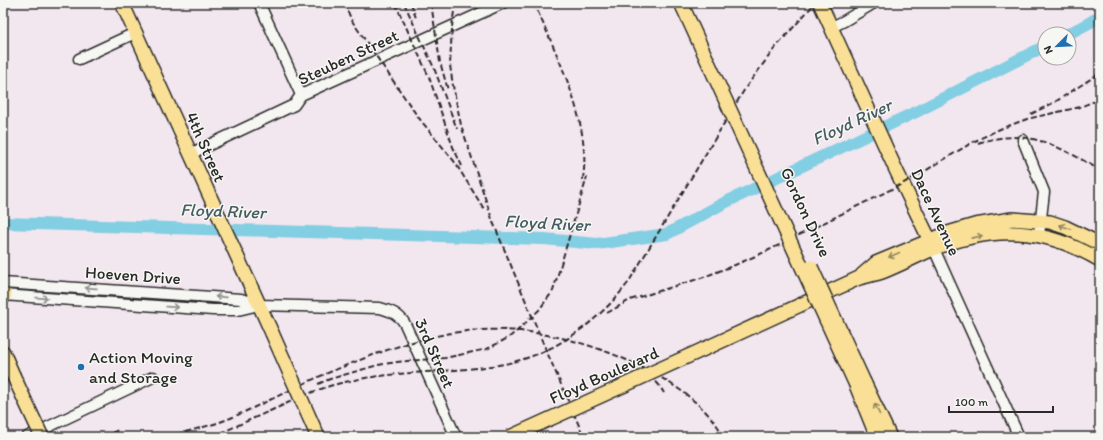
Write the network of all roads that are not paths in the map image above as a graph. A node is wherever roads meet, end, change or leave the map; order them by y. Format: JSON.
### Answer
{"nodes":[{"id":1,"x":122,"y":3,"type":"edge"},
{"id":2,"x":259,"y":3,"type":"edge"},
{"id":3,"x":502,"y":3,"type":"edge"},
{"id":4,"x":681,"y":3,"type":"edge"},
{"id":5,"x":690,"y":3,"type":"edge"},
{"id":6,"x":820,"y":3,"type":"edge"},
{"id":7,"x":874,"y":3,"type":"edge"},
{"id":8,"x":832,"y":27,"type":"junction"},
{"id":9,"x":135,"y":33,"type":"junction"},
{"id":10,"x":79,"y":59,"type":"dead end"},
{"id":11,"x":301,"y":95,"type":"junction"},
{"id":12,"x":1023,"y":140,"type":"dead end"},
{"id":13,"x":190,"y":154,"type":"junction"},
{"id":14,"x":1040,"y":221,"type":"junction"},
{"id":15,"x":1039,"y":235,"type":"junction"},
{"id":16,"x":932,"y":244,"type":"junction"},
{"id":17,"x":1100,"y":244,"type":"edge"},
{"id":18,"x":1100,"y":260,"type":"edge"},
{"id":19,"x":4,"y":292,"type":"edge"},
{"id":20,"x":259,"y":305,"type":"junction"},
{"id":21,"x":365,"y":308,"type":"joint"},
{"id":22,"x":3,"y":352,"type":"edge"},
{"id":23,"x":153,"y":377,"type":"dead end"},
{"id":24,"x":860,"y":384,"type":"junction"},
{"id":25,"x":27,"y":437,"type":"edge"},
{"id":26,"x":42,"y":437,"type":"edge"},
{"id":27,"x":318,"y":437,"type":"edge"},
{"id":28,"x":456,"y":437,"type":"edge"},
{"id":29,"x":510,"y":437,"type":"edge"},
{"id":30,"x":877,"y":437,"type":"edge"},
{"id":31,"x":890,"y":437,"type":"edge"},
{"id":32,"x":1019,"y":437,"type":"edge"}],
"edges":[{"from":1,"to":9,"type":"main road","name":"4th Street"},
{"from":2,"to":11,"type":"street"},
{"from":3,"to":11,"type":"street","name":"Steuben Street"},
{"from":4,"to":24,"type":"main road","name":"Gordon Drive","bridge":true},
{"from":5,"to":24,"type":"main road","name":"Gordon Drive","bridge":true},
{"from":6,"to":8,"type":"main road","name":"Dace Avenue"},
{"from":7,"to":8,"type":"street"},
{"from":8,"to":16,"type":"main road","name":"Dace Avenue"},
{"from":9,"to":10,"type":"street"},
{"from":9,"to":13,"type":"main road","name":"4th Street"},
{"from":11,"to":13,"type":"street","name":"Steuben Street"},
{"from":12,"to":14,"type":"street"},
{"from":13,"to":20,"type":"main road","name":"4th Street"},
{"from":14,"to":15,"type":"street"},
{"from":14,"to":16,"type":"main road"},
{"from":17,"to":14,"type":"main road","one_way":true},
{"from":16,"to":15,"type":"main road","one_way":true},
{"from":15,"to":18,"type":"main road"},
{"from":16,"to":29,"type":"main road","name":"Floyd Boulevard","bridge":true},
{"from":16,"to":32,"type":"street","name":"Dace Avenue"},
{"from":19,"to":20,"type":"street","name":"Hoeven Drive"},
{"from":20,"to":21,"type":"street","name":"Hoeven Drive"},
{"from":20,"to":27,"type":"main road","name":"4th Street","bridge":true},
{"from":21,"to":28,"type":"street","name":"3rd Street"},
{"from":22,"to":26,"type":"main road","bridge":true},
{"from":23,"to":25,"type":"street"},
{"from":24,"to":30,"type":"main road","name":"Gordon Drive"},
{"from":31,"to":24,"type":"main road","name":"Gordon Drive","one_way":true}]}
